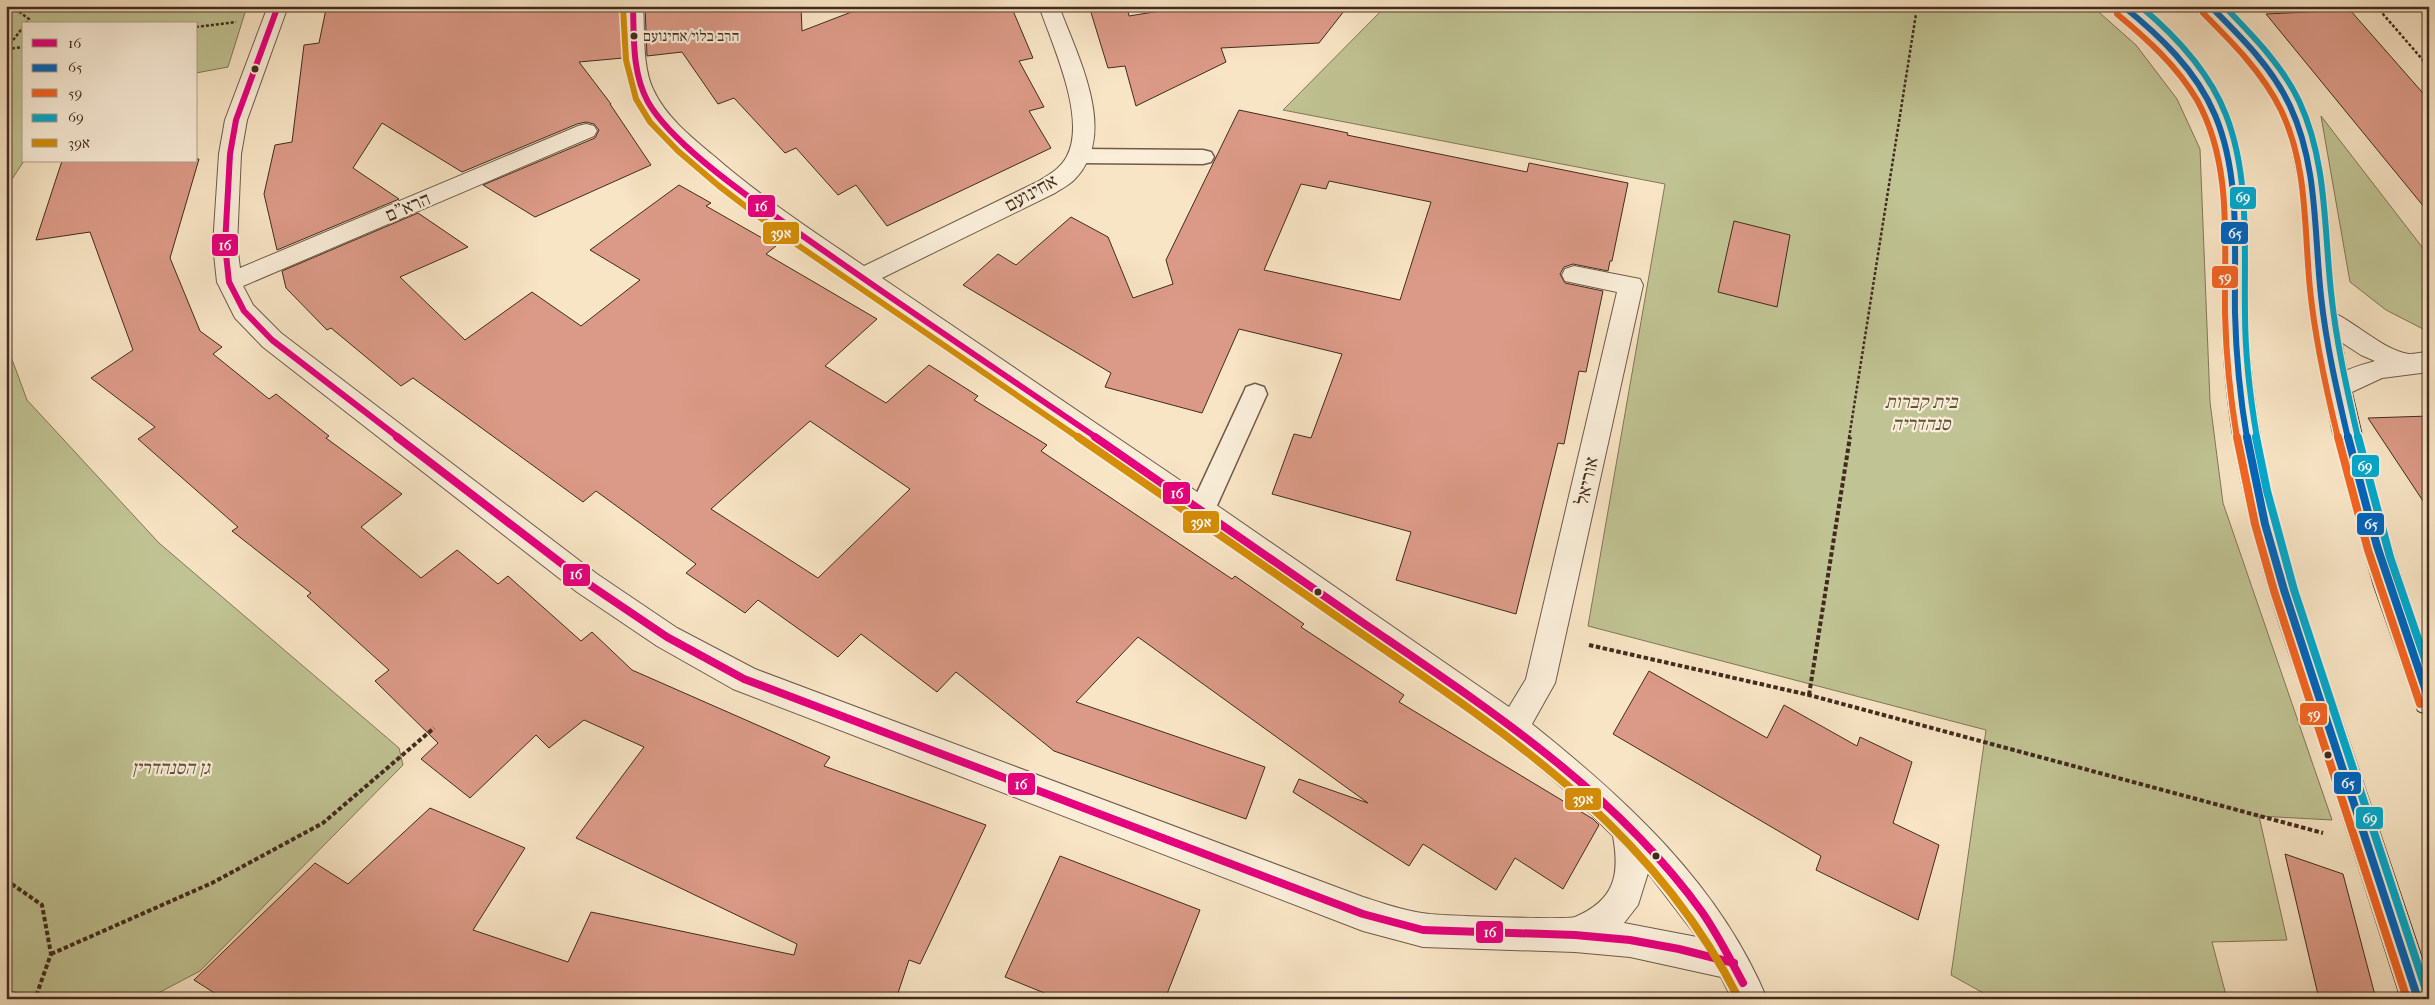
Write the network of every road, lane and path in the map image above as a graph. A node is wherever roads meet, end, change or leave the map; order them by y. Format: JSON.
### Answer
{"nodes":[{"id":1,"x":12,"y":6,"type":"edge"},
{"id":2,"x":278,"y":6,"type":"edge"},
{"id":3,"x":633,"y":6,"type":"edge"},
{"id":4,"x":1049,"y":6,"type":"edge"},
{"id":5,"x":2123,"y":6,"type":"edge"},
{"id":6,"x":2210,"y":6,"type":"edge"},
{"id":7,"x":2376,"y":6,"type":"edge"},
{"id":8,"x":1916,"y":14,"type":"dead end"},
{"id":9,"x":27,"y":22,"type":"edge"},
{"id":10,"x":22,"y":29,"type":"edge"},
{"id":11,"x":22,"y":46,"type":"edge"},
{"id":12,"x":7,"y":49,"type":"edge"},
{"id":13,"x":2429,"y":67,"type":"edge"},
{"id":14,"x":586,"y":131,"type":"dead end"},
{"id":15,"x":1079,"y":156,"type":"junction"},
{"id":16,"x":1203,"y":157,"type":"dead end"},
{"id":17,"x":1574,"y":275,"type":"dead end"},
{"id":18,"x":863,"y":278,"type":"junction"},
{"id":19,"x":229,"y":282,"type":"junction"},
{"id":20,"x":2324,"y":318,"type":"junction"},
{"id":21,"x":2417,"y":362,"type":"edge"},
{"id":22,"x":2337,"y":389,"type":"junction"},
{"id":23,"x":1254,"y":394,"type":"dead end"},
{"id":24,"x":1202,"y":510,"type":"junction"},
{"id":25,"x":1552,"y":636,"type":"junction"},
{"id":26,"x":1809,"y":695,"type":"junction"},
{"id":27,"x":2429,"y":701,"type":"edge"},
{"id":28,"x":434,"y":728,"type":"dead end"},
{"id":29,"x":1513,"y":728,"type":"junction"},
{"id":30,"x":1628,"y":828,"type":"junction"},
{"id":31,"x":2368,"y":845,"type":"junction"},
{"id":32,"x":6,"y":880,"type":"edge"},
{"id":33,"x":1575,"y":935,"type":"junction"},
{"id":34,"x":51,"y":954,"type":"junction"},
{"id":35,"x":1734,"y":963,"type":"junction"},
{"id":36,"x":35,"y":999,"type":"edge"},
{"id":37,"x":1750,"y":999,"type":"edge"},
{"id":38,"x":2418,"y":999,"type":"edge"}],
"edges":[{"from":1,"to":9,"type":"path"},
{"from":2,"to":19,"type":"street"},
{"from":3,"to":18,"type":"street"},
{"from":4,"to":15,"type":"street","name":"אחינועם"},
{"from":5,"to":31,"type":"street"},
{"from":6,"to":20,"type":"street"},
{"from":7,"to":13,"type":"path"},
{"from":8,"to":26,"type":"path"},
{"from":10,"to":12,"type":"path"},
{"from":11,"to":12,"type":"path"},
{"from":14,"to":19,"type":"street","name":"הרא\"ם"},
{"from":15,"to":16,"type":"lane"},
{"from":15,"to":18,"type":"street","name":"אחינועם"},
{"from":17,"to":25,"type":"street","name":"אוריאל"},
{"from":18,"to":24,"type":"street"},
{"from":19,"to":33,"type":"street"},
{"from":20,"to":21,"type":"street"},
{"from":20,"to":22,"type":"street"},
{"from":21,"to":22,"type":"street"},
{"from":22,"to":27,"type":"street"},
{"from":23,"to":24,"type":"lane"},
{"from":24,"to":29,"type":"street"},
{"from":25,"to":26,"type":"path"},
{"from":25,"to":29,"type":"street","name":"אוריאל"},
{"from":26,"to":31,"type":"path"},
{"from":28,"to":34,"type":"path"},
{"from":29,"to":30,"type":"street"},
{"from":30,"to":33,"type":"street"},
{"from":30,"to":35,"type":"street"},
{"from":31,"to":38,"type":"street"},
{"from":32,"to":34,"type":"path"},
{"from":33,"to":35,"type":"street"},
{"from":34,"to":36,"type":"path"},
{"from":35,"to":37,"type":"street"}]}
